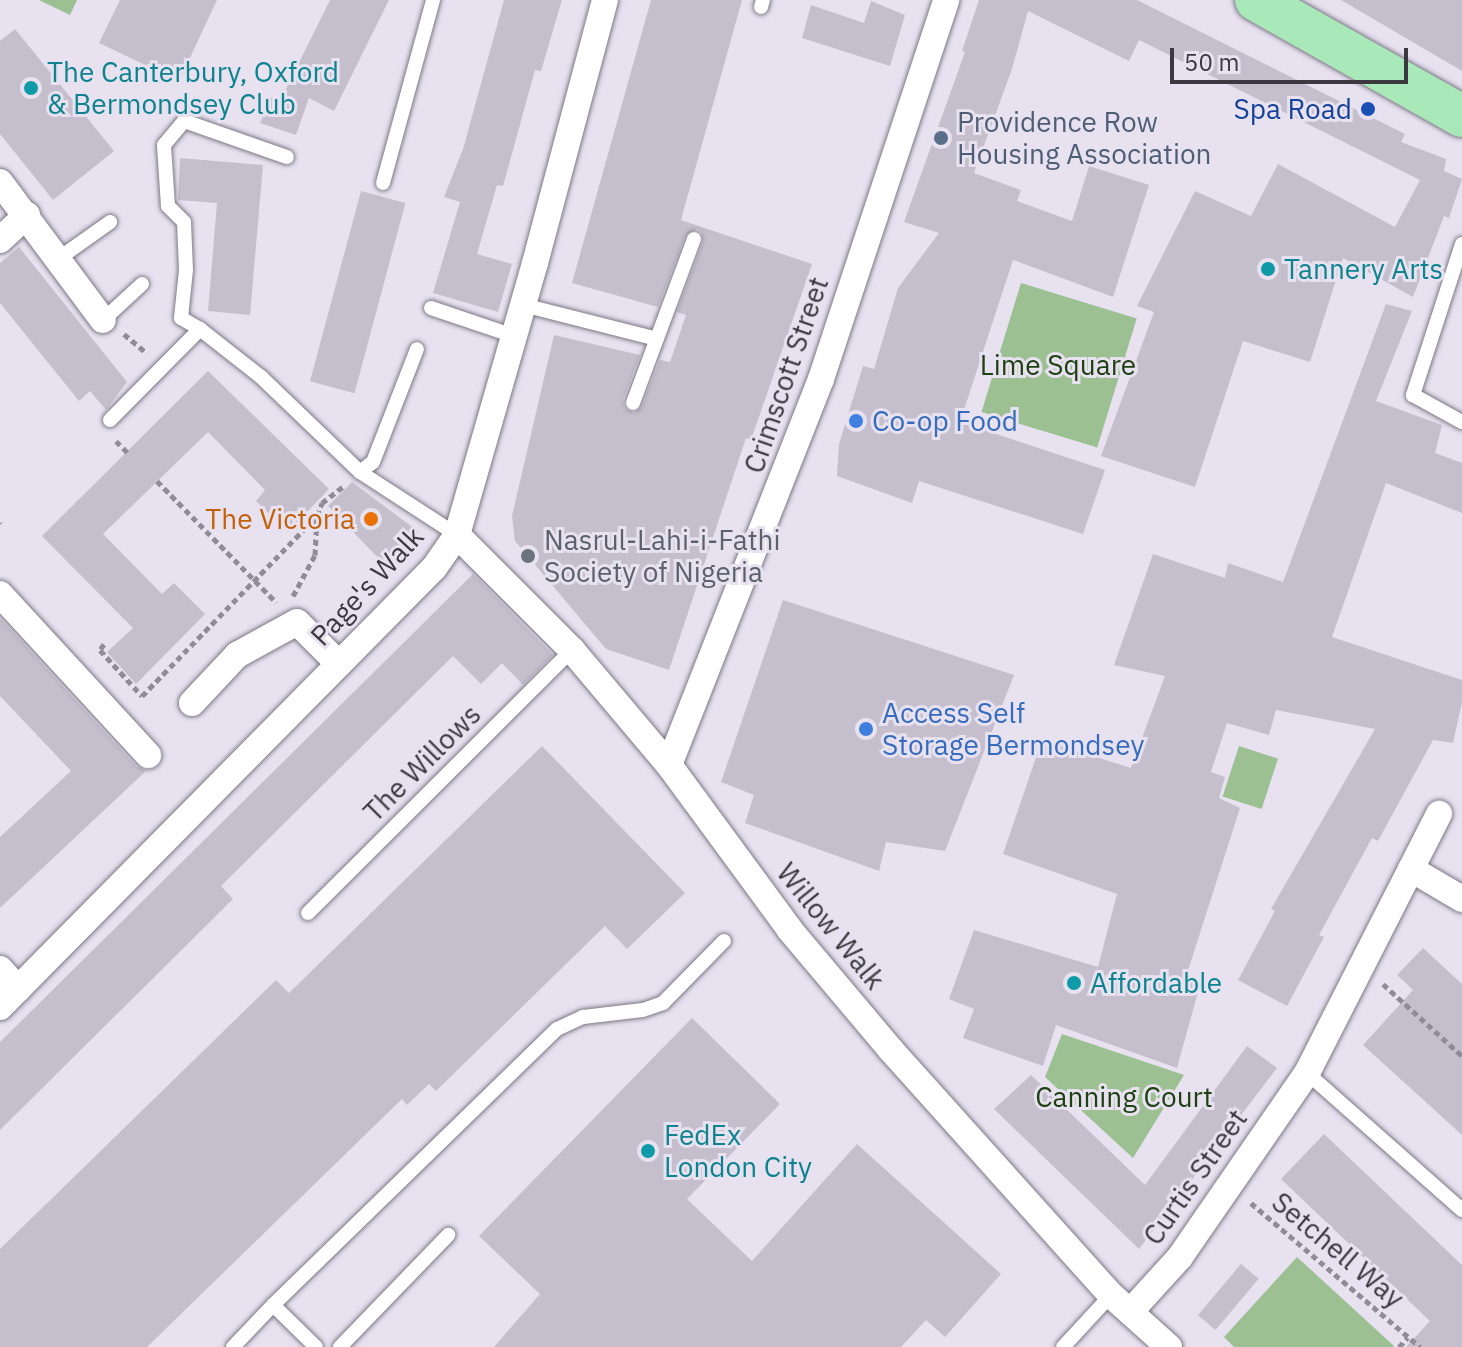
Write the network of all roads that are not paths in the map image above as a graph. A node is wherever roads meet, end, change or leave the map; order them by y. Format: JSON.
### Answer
{"nodes":[{"id":1,"x":433,"y":0,"type":"edge"},
{"id":2,"x":946,"y":0,"type":"edge"},
{"id":3,"x":1256,"y":0,"type":"edge"},
{"id":4,"x":599,"y":1,"type":"edge"},
{"id":5,"x":1462,"y":116,"type":"edge"},
{"id":6,"x":287,"y":157,"type":"dead end"},
{"id":7,"x":0,"y":182,"type":"edge"},
{"id":8,"x":383,"y":183,"type":"dead end"},
{"id":9,"x":27,"y":215,"type":"junction"},
{"id":10,"x":110,"y":222,"type":"dead end"},
{"id":11,"x":694,"y":239,"type":"dead end"},
{"id":12,"x":0,"y":240,"type":"edge"},
{"id":13,"x":1462,"y":244,"type":"edge"},
{"id":14,"x":58,"y":259,"type":"junction"},
{"id":15,"x":142,"y":284,"type":"dead end"},
{"id":16,"x":523,"y":305,"type":"junction"},
{"id":17,"x":431,"y":308,"type":"dead end"},
{"id":18,"x":103,"y":320,"type":"joint"},
{"id":19,"x":200,"y":329,"type":"junction"},
{"id":20,"x":514,"y":336,"type":"junction"},
{"id":21,"x":657,"y":339,"type":"junction"},
{"id":22,"x":417,"y":349,"type":"dead end"},
{"id":23,"x":633,"y":403,"type":"dead end"},
{"id":24,"x":110,"y":420,"type":"dead end"},
{"id":25,"x":1462,"y":422,"type":"edge"},
{"id":26,"x":360,"y":472,"type":"junction"},
{"id":27,"x":457,"y":535,"type":"junction"},
{"id":28,"x":0,"y":594,"type":"edge"},
{"id":29,"x":572,"y":650,"type":"junction"},
{"id":30,"x":339,"y":664,"type":"junction"},
{"id":31,"x":192,"y":703,"type":"dead end"},
{"id":32,"x":148,"y":755,"type":"dead end"},
{"id":33,"x":669,"y":765,"type":"junction"},
{"id":34,"x":1439,"y":814,"type":"dead end"},
{"id":35,"x":1411,"y":869,"type":"junction"},
{"id":36,"x":1462,"y":899,"type":"edge"},
{"id":37,"x":308,"y":913,"type":"dead end"},
{"id":38,"x":724,"y":941,"type":"dead end"},
{"id":39,"x":0,"y":969,"type":"edge"},
{"id":40,"x":9,"y":998,"type":"edge"},
{"id":41,"x":1307,"y":1073,"type":"junction"},
{"id":42,"x":1462,"y":1210,"type":"edge"},
{"id":43,"x":448,"y":1235,"type":"dead end"},
{"id":44,"x":1120,"y":1303,"type":"junction"},
{"id":45,"x":273,"y":1305,"type":"junction"},
{"id":46,"x":233,"y":1347,"type":"edge"},
{"id":47,"x":316,"y":1347,"type":"edge"},
{"id":48,"x":340,"y":1347,"type":"edge"},
{"id":49,"x":1063,"y":1347,"type":"edge"},
{"id":50,"x":1169,"y":1347,"type":"edge"}],
"edges":[{"from":1,"to":8,"type":"lane"},
{"from":2,"to":33,"type":"street","name":"Crimscott Street"},
{"from":3,"to":5,"type":"main road"},
{"from":4,"to":16,"type":"street","name":"Page's Walk"},
{"from":6,"to":19,"type":"lane"},
{"from":7,"to":9,"type":"street"},
{"from":9,"to":12,"type":"street"},
{"from":9,"to":14,"type":"street"},
{"from":10,"to":14,"type":"lane"},
{"from":11,"to":21,"type":"lane"},
{"from":13,"to":25,"type":"lane"},
{"from":14,"to":18,"type":"street"},
{"from":15,"to":18,"type":"lane"},
{"from":16,"to":20,"type":"street","name":"Page's Walk"},
{"from":16,"to":21,"type":"lane"},
{"from":17,"to":20,"type":"lane"},
{"from":19,"to":24,"type":"lane"},
{"from":19,"to":26,"type":"lane"},
{"from":20,"to":27,"type":"street","name":"Page's Walk"},
{"from":21,"to":23,"type":"lane"},
{"from":22,"to":26,"type":"lane"},
{"from":26,"to":27,"type":"lane"},
{"from":27,"to":29,"type":"street","name":"Willow Walk"},
{"from":27,"to":30,"type":"street","name":"Page's Walk"},
{"from":28,"to":32,"type":"street"},
{"from":29,"to":33,"type":"street","name":"Willow Walk"},
{"from":29,"to":37,"type":"lane","name":"The Willows"},
{"from":30,"to":31,"type":"street"},
{"from":30,"to":40,"type":"street","name":"Page's Walk"},
{"from":33,"to":44,"type":"street","name":"Willow Walk"},
{"from":34,"to":35,"type":"street","name":"Curtis Street"},
{"from":35,"to":36,"type":"street"},
{"from":35,"to":41,"type":"street","name":"Curtis Street"},
{"from":38,"to":45,"type":"lane"},
{"from":39,"to":40,"type":"street"},
{"from":41,"to":42,"type":"lane"},
{"from":41,"to":44,"type":"street","name":"Curtis Street"},
{"from":43,"to":48,"type":"lane"},
{"from":44,"to":49,"type":"lane"},
{"from":44,"to":50,"type":"street","name":"Willow Walk"},
{"from":45,"to":46,"type":"lane"},
{"from":45,"to":47,"type":"lane"}]}
